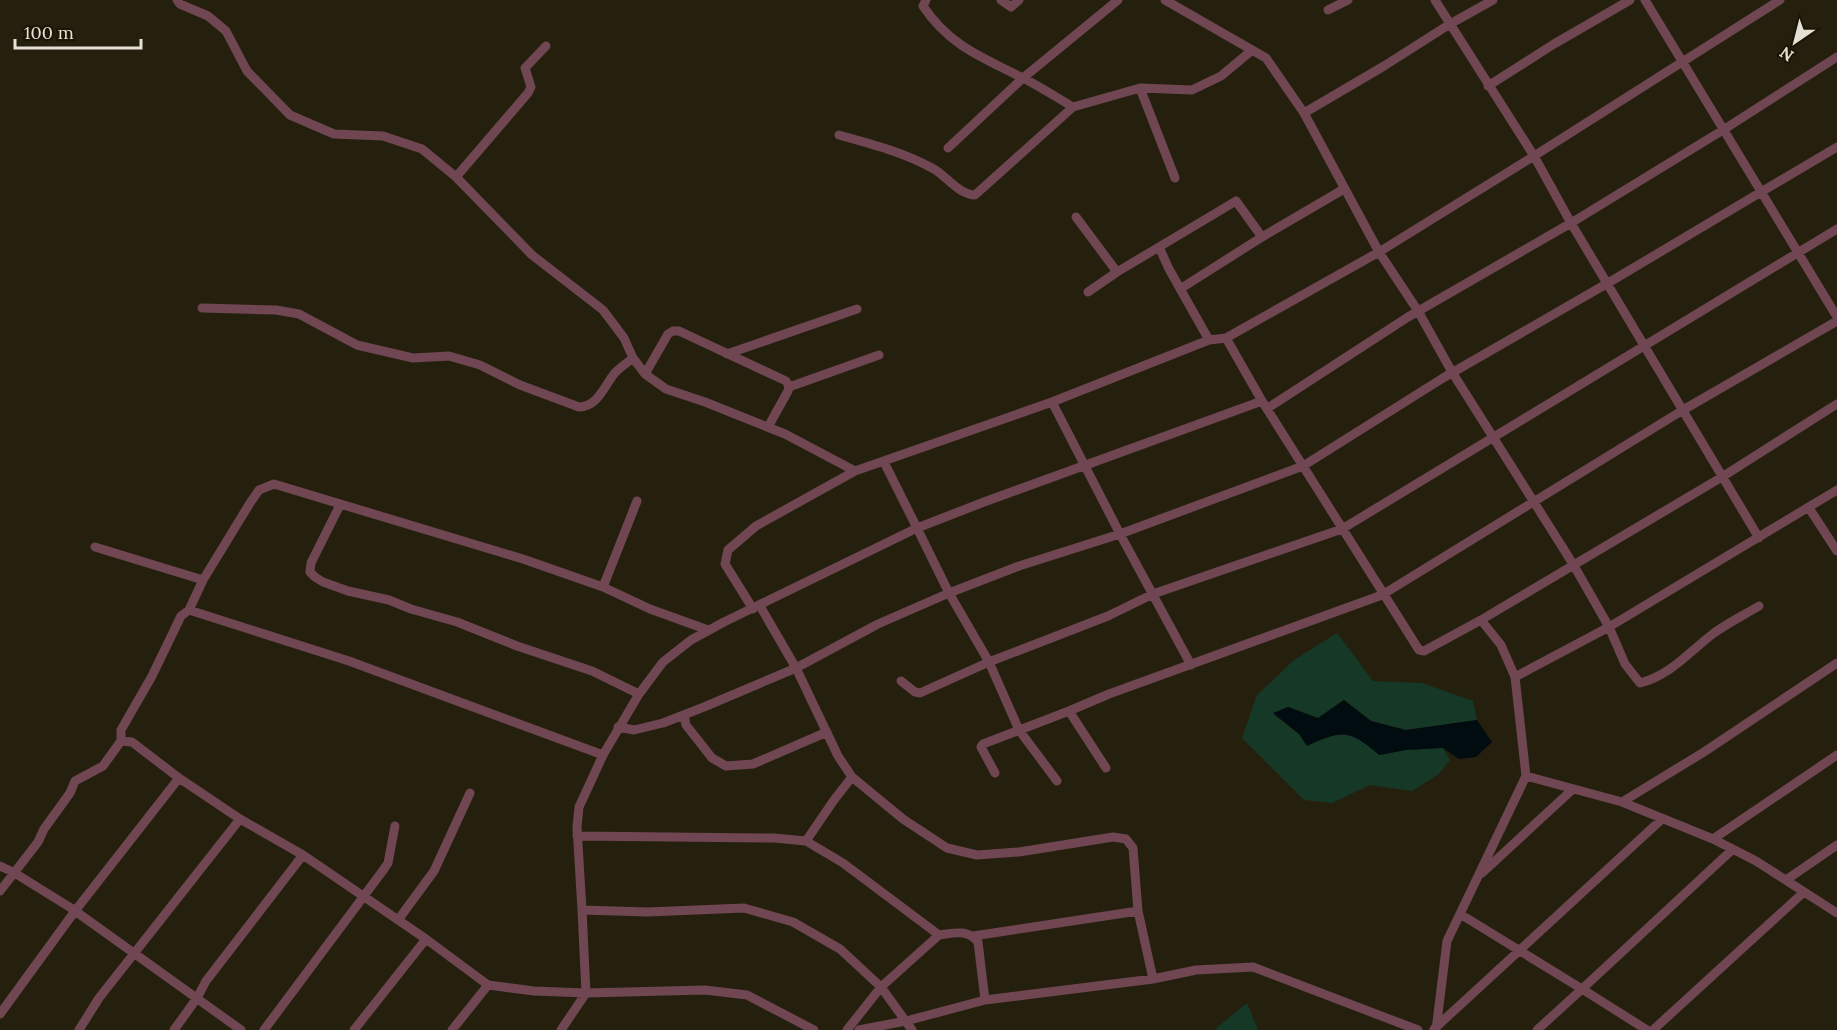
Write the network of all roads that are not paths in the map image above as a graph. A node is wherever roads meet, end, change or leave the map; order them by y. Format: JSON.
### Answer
{"nodes":[{"id":1,"x":177,"y":0,"type":"edge"},
{"id":2,"x":926,"y":0,"type":"edge"},
{"id":3,"x":1001,"y":0,"type":"edge"},
{"id":4,"x":1019,"y":0,"type":"edge"},
{"id":5,"x":1118,"y":0,"type":"edge"},
{"id":6,"x":1165,"y":0,"type":"edge"},
{"id":7,"x":1348,"y":0,"type":"edge"},
{"id":8,"x":1435,"y":0,"type":"edge"},
{"id":9,"x":1493,"y":0,"type":"edge"},
{"id":10,"x":1630,"y":0,"type":"edge"},
{"id":11,"x":1645,"y":0,"type":"edge"},
{"id":12,"x":1780,"y":0,"type":"edge"},
{"id":13,"x":1329,"y":10,"type":"dead end"},
{"id":14,"x":1450,"y":24,"type":"junction"},
{"id":15,"x":546,"y":46,"type":"dead end"},
{"id":16,"x":1251,"y":51,"type":"junction"},
{"id":17,"x":1837,"y":57,"type":"edge"},
{"id":18,"x":1682,"y":61,"type":"junction"},
{"id":19,"x":1023,"y":78,"type":"junction"},
{"id":20,"x":1488,"y":86,"type":"junction"},
{"id":21,"x":1140,"y":88,"type":"junction"},
{"id":22,"x":1073,"y":107,"type":"junction"},
{"id":23,"x":1304,"y":113,"type":"junction"},
{"id":24,"x":1723,"y":130,"type":"junction"},
{"id":25,"x":839,"y":135,"type":"dead end"},
{"id":26,"x":1837,"y":147,"type":"edge"},
{"id":27,"x":948,"y":148,"type":"dead end"},
{"id":28,"x":1534,"y":156,"type":"junction"},
{"id":29,"x":456,"y":177,"type":"junction"},
{"id":30,"x":1175,"y":178,"type":"dead end"},
{"id":31,"x":1344,"y":189,"type":"junction"},
{"id":32,"x":1761,"y":193,"type":"junction"},
{"id":33,"x":1076,"y":218,"type":"dead end"},
{"id":34,"x":1571,"y":223,"type":"junction"},
{"id":35,"x":1837,"y":229,"type":"edge"},
{"id":36,"x":1262,"y":237,"type":"junction"},
{"id":37,"x":1159,"y":247,"type":"junction"},
{"id":38,"x":1379,"y":252,"type":"junction"},
{"id":39,"x":1798,"y":252,"type":"junction"},
{"id":40,"x":1117,"y":272,"type":"junction"},
{"id":41,"x":1608,"y":283,"type":"junction"},
{"id":42,"x":1180,"y":289,"type":"junction"},
{"id":43,"x":1088,"y":292,"type":"dead end"},
{"id":44,"x":202,"y":308,"type":"dead end"},
{"id":45,"x":857,"y":309,"type":"dead end"},
{"id":46,"x":1418,"y":311,"type":"junction"},
{"id":47,"x":1837,"y":317,"type":"edge"},
{"id":48,"x":1837,"y":321,"type":"edge"},
{"id":49,"x":1226,"y":338,"type":"junction"},
{"id":50,"x":1209,"y":340,"type":"junction"},
{"id":51,"x":1644,"y":344,"type":"junction"},
{"id":52,"x":728,"y":354,"type":"junction"},
{"id":53,"x":879,"y":355,"type":"dead end"},
{"id":54,"x":633,"y":358,"type":"junction"},
{"id":55,"x":1452,"y":372,"type":"junction"},
{"id":56,"x":645,"y":374,"type":"junction"},
{"id":57,"x":789,"y":387,"type":"junction"},
{"id":58,"x":1052,"y":402,"type":"junction"},
{"id":59,"x":1837,"y":404,"type":"edge"},
{"id":60,"x":1265,"y":405,"type":"junction"},
{"id":61,"x":1683,"y":410,"type":"junction"},
{"id":62,"x":768,"y":427,"type":"junction"},
{"id":63,"x":1494,"y":437,"type":"junction"},
{"id":64,"x":884,"y":462,"type":"junction"},
{"id":65,"x":1084,"y":466,"type":"junction"},
{"id":66,"x":1303,"y":466,"type":"junction"},
{"id":67,"x":855,"y":471,"type":"junction"},
{"id":68,"x":1722,"y":477,"type":"junction"},
{"id":69,"x":1837,"y":490,"type":"edge"},
{"id":70,"x":637,"y":501,"type":"dead end"},
{"id":71,"x":1534,"y":502,"type":"junction"},
{"id":72,"x":340,"y":505,"type":"junction"},
{"id":73,"x":1809,"y":508,"type":"junction"},
{"id":74,"x":917,"y":528,"type":"junction"},
{"id":75,"x":1342,"y":529,"type":"junction"},
{"id":76,"x":1119,"y":534,"type":"junction"},
{"id":77,"x":1759,"y":538,"type":"junction"},
{"id":78,"x":96,"y":547,"type":"dead end"},
{"id":79,"x":1837,"y":551,"type":"edge"},
{"id":80,"x":1573,"y":564,"type":"junction"},
{"id":81,"x":203,"y":579,"type":"junction"},
{"id":82,"x":603,"y":587,"type":"junction"},
{"id":83,"x":949,"y":593,"type":"junction"},
{"id":84,"x":1153,"y":594,"type":"junction"},
{"id":85,"x":1382,"y":595,"type":"junction"},
{"id":86,"x":1759,"y":606,"type":"dead end"},
{"id":87,"x":756,"y":607,"type":"junction"},
{"id":88,"x":189,"y":610,"type":"junction"},
{"id":89,"x":1481,"y":620,"type":"junction"},
{"id":90,"x":1609,"y":627,"type":"junction"},
{"id":91,"x":708,"y":630,"type":"junction"},
{"id":92,"x":989,"y":662,"type":"junction"},
{"id":93,"x":1837,"y":663,"type":"edge"},
{"id":94,"x":1191,"y":665,"type":"junction"},
{"id":95,"x":796,"y":668,"type":"junction"},
{"id":96,"x":1515,"y":677,"type":"junction"},
{"id":97,"x":901,"y":681,"type":"dead end"},
{"id":98,"x":639,"y":694,"type":"junction"},
{"id":99,"x":1070,"y":711,"type":"junction"},
{"id":100,"x":684,"y":715,"type":"junction"},
{"id":101,"x":618,"y":728,"type":"junction"},
{"id":102,"x":1019,"y":730,"type":"junction"},
{"id":103,"x":826,"y":732,"type":"junction"},
{"id":104,"x":121,"y":741,"type":"junction"},
{"id":105,"x":603,"y":755,"type":"junction"},
{"id":106,"x":1837,"y":755,"type":"edge"},
{"id":107,"x":1106,"y":768,"type":"dead end"},
{"id":108,"x":995,"y":773,"type":"dead end"},
{"id":109,"x":1526,"y":776,"type":"junction"},
{"id":110,"x":852,"y":777,"type":"junction"},
{"id":111,"x":179,"y":778,"type":"junction"},
{"id":112,"x":1057,"y":781,"type":"dead end"},
{"id":113,"x":1573,"y":789,"type":"junction"},
{"id":114,"x":470,"y":792,"type":"dead end"},
{"id":115,"x":1622,"y":802,"type":"junction"},
{"id":116,"x":240,"y":819,"type":"junction"},
{"id":117,"x":1662,"y":819,"type":"junction"},
{"id":118,"x":395,"y":826,"type":"dead end"},
{"id":119,"x":578,"y":836,"type":"junction"},
{"id":120,"x":1713,"y":839,"type":"junction"},
{"id":121,"x":806,"y":841,"type":"junction"},
{"id":122,"x":1837,"y":845,"type":"edge"},
{"id":123,"x":1733,"y":849,"type":"junction"},
{"id":124,"x":303,"y":855,"type":"junction"},
{"id":125,"x":0,"y":866,"type":"edge"},
{"id":126,"x":13,"y":872,"type":"junction"},
{"id":127,"x":1477,"y":878,"type":"junction"},
{"id":128,"x":1786,"y":880,"type":"junction"},
{"id":129,"x":0,"y":891,"type":"edge"},
{"id":130,"x":1804,"y":892,"type":"junction"},
{"id":131,"x":365,"y":897,"type":"junction"},
{"id":132,"x":582,"y":910,"type":"junction"},
{"id":133,"x":75,"y":911,"type":"junction"},
{"id":134,"x":1138,"y":911,"type":"junction"},
{"id":135,"x":1837,"y":913,"type":"edge"},
{"id":136,"x":1460,"y":914,"type":"junction"},
{"id":137,"x":398,"y":920,"type":"junction"},
{"id":138,"x":939,"y":935,"type":"junction"},
{"id":139,"x":973,"y":936,"type":"junction"},
{"id":140,"x":426,"y":939,"type":"junction"},
{"id":141,"x":1519,"y":951,"type":"junction"},
{"id":142,"x":135,"y":954,"type":"junction"},
{"id":143,"x":1153,"y":980,"type":"junction"},
{"id":144,"x":488,"y":985,"type":"junction"},
{"id":145,"x":881,"y":987,"type":"junction"},
{"id":146,"x":1582,"y":989,"type":"junction"},
{"id":147,"x":586,"y":993,"type":"junction"},
{"id":148,"x":197,"y":998,"type":"junction"},
{"id":149,"x":985,"y":1000,"type":"junction"},
{"id":150,"x":0,"y":1014,"type":"edge"},
{"id":151,"x":906,"y":1021,"type":"junction"},
{"id":152,"x":1434,"y":1029,"type":"edge"},
{"id":153,"x":79,"y":1030,"type":"edge"},
{"id":154,"x":174,"y":1030,"type":"edge"},
{"id":155,"x":241,"y":1030,"type":"edge"},
{"id":156,"x":264,"y":1030,"type":"edge"},
{"id":157,"x":354,"y":1030,"type":"edge"},
{"id":158,"x":452,"y":1030,"type":"edge"},
{"id":159,"x":561,"y":1030,"type":"edge"},
{"id":160,"x":814,"y":1030,"type":"edge"},
{"id":161,"x":847,"y":1030,"type":"edge"},
{"id":162,"x":859,"y":1030,"type":"edge"},
{"id":163,"x":912,"y":1030,"type":"edge"},
{"id":164,"x":1418,"y":1030,"type":"edge"},
{"id":165,"x":1537,"y":1030,"type":"edge"},
{"id":166,"x":1647,"y":1030,"type":"edge"},
{"id":167,"x":1653,"y":1030,"type":"edge"}],
"edges":[{"from":1,"to":29,"type":"street"},
{"from":2,"to":19,"type":"street"},
{"from":3,"to":4,"type":"street"},
{"from":5,"to":19,"type":"street"},
{"from":6,"to":16,"type":"street"},
{"from":7,"to":13,"type":"street"},
{"from":8,"to":14,"type":"street"},
{"from":9,"to":14,"type":"street"},
{"from":10,"to":20,"type":"street"},
{"from":11,"to":18,"type":"street"},
{"from":12,"to":18,"type":"street"},
{"from":14,"to":20,"type":"street"},
{"from":14,"to":23,"type":"street"},
{"from":15,"to":29,"type":"street"},
{"from":16,"to":21,"type":"street"},
{"from":16,"to":23,"type":"street"},
{"from":17,"to":24,"type":"street"},
{"from":18,"to":24,"type":"street"},
{"from":18,"to":28,"type":"street"},
{"from":19,"to":22,"type":"street"},
{"from":19,"to":27,"type":"street"},
{"from":20,"to":28,"type":"street"},
{"from":21,"to":22,"type":"street"},
{"from":21,"to":30,"type":"street"},
{"from":22,"to":25,"type":"street"},
{"from":23,"to":31,"type":"street"},
{"from":24,"to":32,"type":"street"},
{"from":24,"to":34,"type":"street"},
{"from":26,"to":32,"type":"street"},
{"from":28,"to":34,"type":"street"},
{"from":28,"to":38,"type":"street"},
{"from":29,"to":54,"type":"street"},
{"from":31,"to":36,"type":"street"},
{"from":31,"to":38,"type":"street"},
{"from":32,"to":39,"type":"street"},
{"from":32,"to":41,"type":"street"},
{"from":33,"to":40,"type":"street"},
{"from":34,"to":41,"type":"street"},
{"from":34,"to":46,"type":"street"},
{"from":35,"to":39,"type":"street"},
{"from":36,"to":37,"type":"street"},
{"from":36,"to":42,"type":"street"},
{"from":37,"to":40,"type":"street"},
{"from":37,"to":42,"type":"street"},
{"from":38,"to":46,"type":"street"},
{"from":38,"to":49,"type":"street"},
{"from":39,"to":47,"type":"street"},
{"from":39,"to":51,"type":"street"},
{"from":40,"to":43,"type":"street"},
{"from":41,"to":51,"type":"street"},
{"from":41,"to":55,"type":"street"},
{"from":42,"to":50,"type":"street"},
{"from":44,"to":54,"type":"street"},
{"from":45,"to":52,"type":"street"},
{"from":46,"to":55,"type":"street"},
{"from":46,"to":60,"type":"street"},
{"from":48,"to":61,"type":"street"},
{"from":49,"to":50,"type":"street"},
{"from":49,"to":60,"type":"street"},
{"from":50,"to":58,"type":"street"},
{"from":51,"to":61,"type":"street"},
{"from":51,"to":63,"type":"street"},
{"from":52,"to":56,"type":"street"},
{"from":52,"to":57,"type":"street"},
{"from":53,"to":57,"type":"street"},
{"from":54,"to":56,"type":"street"},
{"from":55,"to":63,"type":"street"},
{"from":55,"to":66,"type":"street"},
{"from":56,"to":62,"type":"street"},
{"from":57,"to":62,"type":"street"},
{"from":58,"to":64,"type":"street"},
{"from":58,"to":65,"type":"street"},
{"from":59,"to":68,"type":"street"},
{"from":60,"to":65,"type":"street"},
{"from":60,"to":66,"type":"street"},
{"from":61,"to":68,"type":"street"},
{"from":61,"to":71,"type":"street"},
{"from":62,"to":67,"type":"street"},
{"from":63,"to":71,"type":"street"},
{"from":63,"to":75,"type":"street"},
{"from":64,"to":67,"type":"street"},
{"from":64,"to":74,"type":"street"},
{"from":65,"to":74,"type":"street"},
{"from":65,"to":76,"type":"street"},
{"from":66,"to":75,"type":"street"},
{"from":66,"to":76,"type":"street"},
{"from":67,"to":87,"type":"street"},
{"from":68,"to":77,"type":"street"},
{"from":68,"to":80,"type":"street"},
{"from":69,"to":73,"type":"street"},
{"from":70,"to":82,"type":"street"},
{"from":71,"to":80,"type":"street"},
{"from":71,"to":85,"type":"street"},
{"from":72,"to":81,"type":"street"},
{"from":72,"to":82,"type":"street"},
{"from":72,"to":98,"type":"street"},
{"from":73,"to":77,"type":"street"},
{"from":73,"to":79,"type":"street"},
{"from":74,"to":83,"type":"street"},
{"from":74,"to":87,"type":"street"},
{"from":75,"to":84,"type":"street"},
{"from":75,"to":85,"type":"street"},
{"from":76,"to":83,"type":"street"},
{"from":76,"to":84,"type":"street"},
{"from":77,"to":90,"type":"street"},
{"from":78,"to":81,"type":"street"},
{"from":80,"to":89,"type":"street"},
{"from":80,"to":90,"type":"street"},
{"from":81,"to":88,"type":"street"},
{"from":82,"to":91,"type":"street"},
{"from":83,"to":92,"type":"street"},
{"from":83,"to":95,"type":"street"},
{"from":84,"to":92,"type":"street"},
{"from":84,"to":94,"type":"street"},
{"from":85,"to":89,"type":"street"},
{"from":85,"to":94,"type":"street"},
{"from":86,"to":90,"type":"street"},
{"from":87,"to":91,"type":"street"},
{"from":87,"to":95,"type":"street"},
{"from":88,"to":104,"type":"street"},
{"from":88,"to":105,"type":"street"},
{"from":89,"to":96,"type":"street"},
{"from":90,"to":96,"type":"street"},
{"from":91,"to":98,"type":"street"},
{"from":92,"to":97,"type":"street"},
{"from":92,"to":102,"type":"street"},
{"from":93,"to":115,"type":"street"},
{"from":94,"to":99,"type":"street"},
{"from":95,"to":100,"type":"street"},
{"from":95,"to":103,"type":"street"},
{"from":96,"to":109,"type":"street"},
{"from":98,"to":101,"type":"street"},
{"from":99,"to":102,"type":"street"},
{"from":99,"to":107,"type":"street"},
{"from":100,"to":101,"type":"street"},
{"from":100,"to":103,"type":"street"},
{"from":101,"to":105,"type":"street"},
{"from":102,"to":108,"type":"street"},
{"from":102,"to":112,"type":"street"},
{"from":103,"to":110,"type":"street"},
{"from":104,"to":111,"type":"street"},
{"from":104,"to":126,"type":"street"},
{"from":105,"to":119,"type":"street"},
{"from":106,"to":120,"type":"street"},
{"from":109,"to":113,"type":"street"},
{"from":109,"to":127,"type":"street"},
{"from":110,"to":121,"type":"street"},
{"from":110,"to":134,"type":"street"},
{"from":111,"to":116,"type":"street"},
{"from":111,"to":133,"type":"street"},
{"from":113,"to":115,"type":"street"},
{"from":113,"to":127,"type":"street"},
{"from":114,"to":137,"type":"street"},
{"from":115,"to":117,"type":"street"},
{"from":116,"to":124,"type":"street"},
{"from":116,"to":142,"type":"street"},
{"from":117,"to":120,"type":"street"},
{"from":117,"to":141,"type":"street"},
{"from":118,"to":131,"type":"street"},
{"from":119,"to":121,"type":"street"},
{"from":119,"to":132,"type":"street"},
{"from":120,"to":123,"type":"street"},
{"from":121,"to":138,"type":"street"},
{"from":122,"to":128,"type":"street"},
{"from":123,"to":128,"type":"street"},
{"from":123,"to":146,"type":"street"},
{"from":124,"to":131,"type":"street"},
{"from":124,"to":148,"type":"street"},
{"from":125,"to":126,"type":"street"},
{"from":126,"to":129,"type":"street"},
{"from":126,"to":133,"type":"street"},
{"from":127,"to":136,"type":"street"},
{"from":128,"to":130,"type":"street"},
{"from":130,"to":135,"type":"street"},
{"from":130,"to":167,"type":"street"},
{"from":131,"to":137,"type":"street"},
{"from":131,"to":156,"type":"street"},
{"from":132,"to":145,"type":"street"},
{"from":132,"to":147,"type":"street"},
{"from":133,"to":142,"type":"street"},
{"from":133,"to":150,"type":"street"},
{"from":134,"to":139,"type":"street"},
{"from":134,"to":143,"type":"street"},
{"from":136,"to":141,"type":"street"},
{"from":136,"to":152,"type":"street"},
{"from":137,"to":140,"type":"street"},
{"from":138,"to":139,"type":"street"},
{"from":138,"to":145,"type":"street"},
{"from":139,"to":149,"type":"street"},
{"from":140,"to":144,"type":"street"},
{"from":140,"to":157,"type":"street"},
{"from":141,"to":146,"type":"street"},
{"from":141,"to":152,"type":"street"},
{"from":142,"to":148,"type":"street"},
{"from":142,"to":153,"type":"street"},
{"from":143,"to":149,"type":"street"},
{"from":143,"to":164,"type":"street"},
{"from":144,"to":147,"type":"street"},
{"from":144,"to":158,"type":"street"},
{"from":145,"to":151,"type":"street"},
{"from":145,"to":161,"type":"street"},
{"from":146,"to":165,"type":"street"},
{"from":146,"to":166,"type":"street"},
{"from":147,"to":159,"type":"street"},
{"from":147,"to":160,"type":"street"},
{"from":148,"to":154,"type":"street"},
{"from":148,"to":155,"type":"street"},
{"from":149,"to":151,"type":"street"},
{"from":151,"to":162,"type":"street"},
{"from":151,"to":163,"type":"street"}]}
